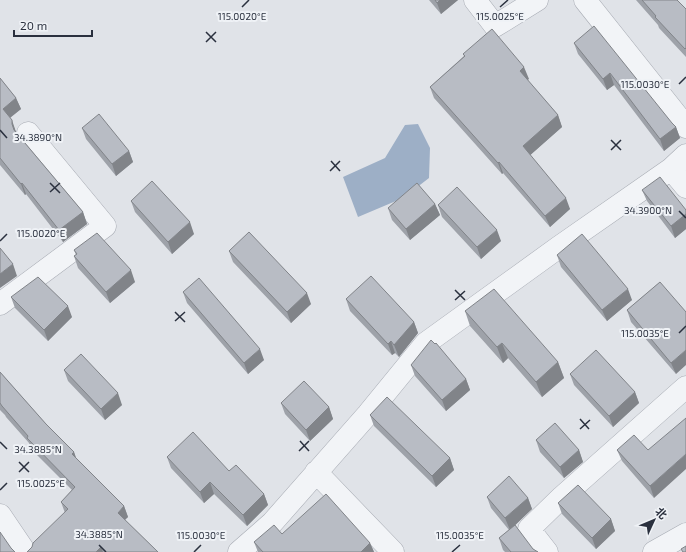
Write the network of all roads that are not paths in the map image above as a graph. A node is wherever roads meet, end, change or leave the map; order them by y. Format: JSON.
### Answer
{"nodes":[{"id":1,"x":475,"y":0,"type":"edge"},
{"id":2,"x":537,"y":0,"type":"edge"},
{"id":3,"x":590,"y":2,"type":"edge"},
{"id":4,"x":686,"y":127,"type":"edge"},
{"id":5,"x":28,"y":133,"type":"dead end"},
{"id":6,"x":678,"y":162,"type":"edge"},
{"id":7,"x":686,"y":187,"type":"edge"},
{"id":8,"x":0,"y":304,"type":"edge"},
{"id":9,"x":686,"y":387,"type":"edge"},
{"id":10,"x":316,"y":472,"type":"junction"},
{"id":11,"x":0,"y":515,"type":"edge"},
{"id":12,"x":686,"y":534,"type":"edge"},
{"id":13,"x":25,"y":552,"type":"edge"},
{"id":14,"x":239,"y":552,"type":"edge"},
{"id":15,"x":393,"y":552,"type":"edge"},
{"id":16,"x":547,"y":552,"type":"edge"},
{"id":17,"x":654,"y":552,"type":"edge"}],
"edges":[{"from":1,"to":2,"type":"street"},
{"from":3,"to":4,"type":"street"},
{"from":5,"to":8,"type":"street"},
{"from":6,"to":7,"type":"street"},
{"from":6,"to":10,"type":"street"},
{"from":9,"to":16,"type":"street"},
{"from":10,"to":14,"type":"street"},
{"from":10,"to":15,"type":"street"},
{"from":11,"to":13,"type":"street"},
{"from":12,"to":17,"type":"street"}]}
